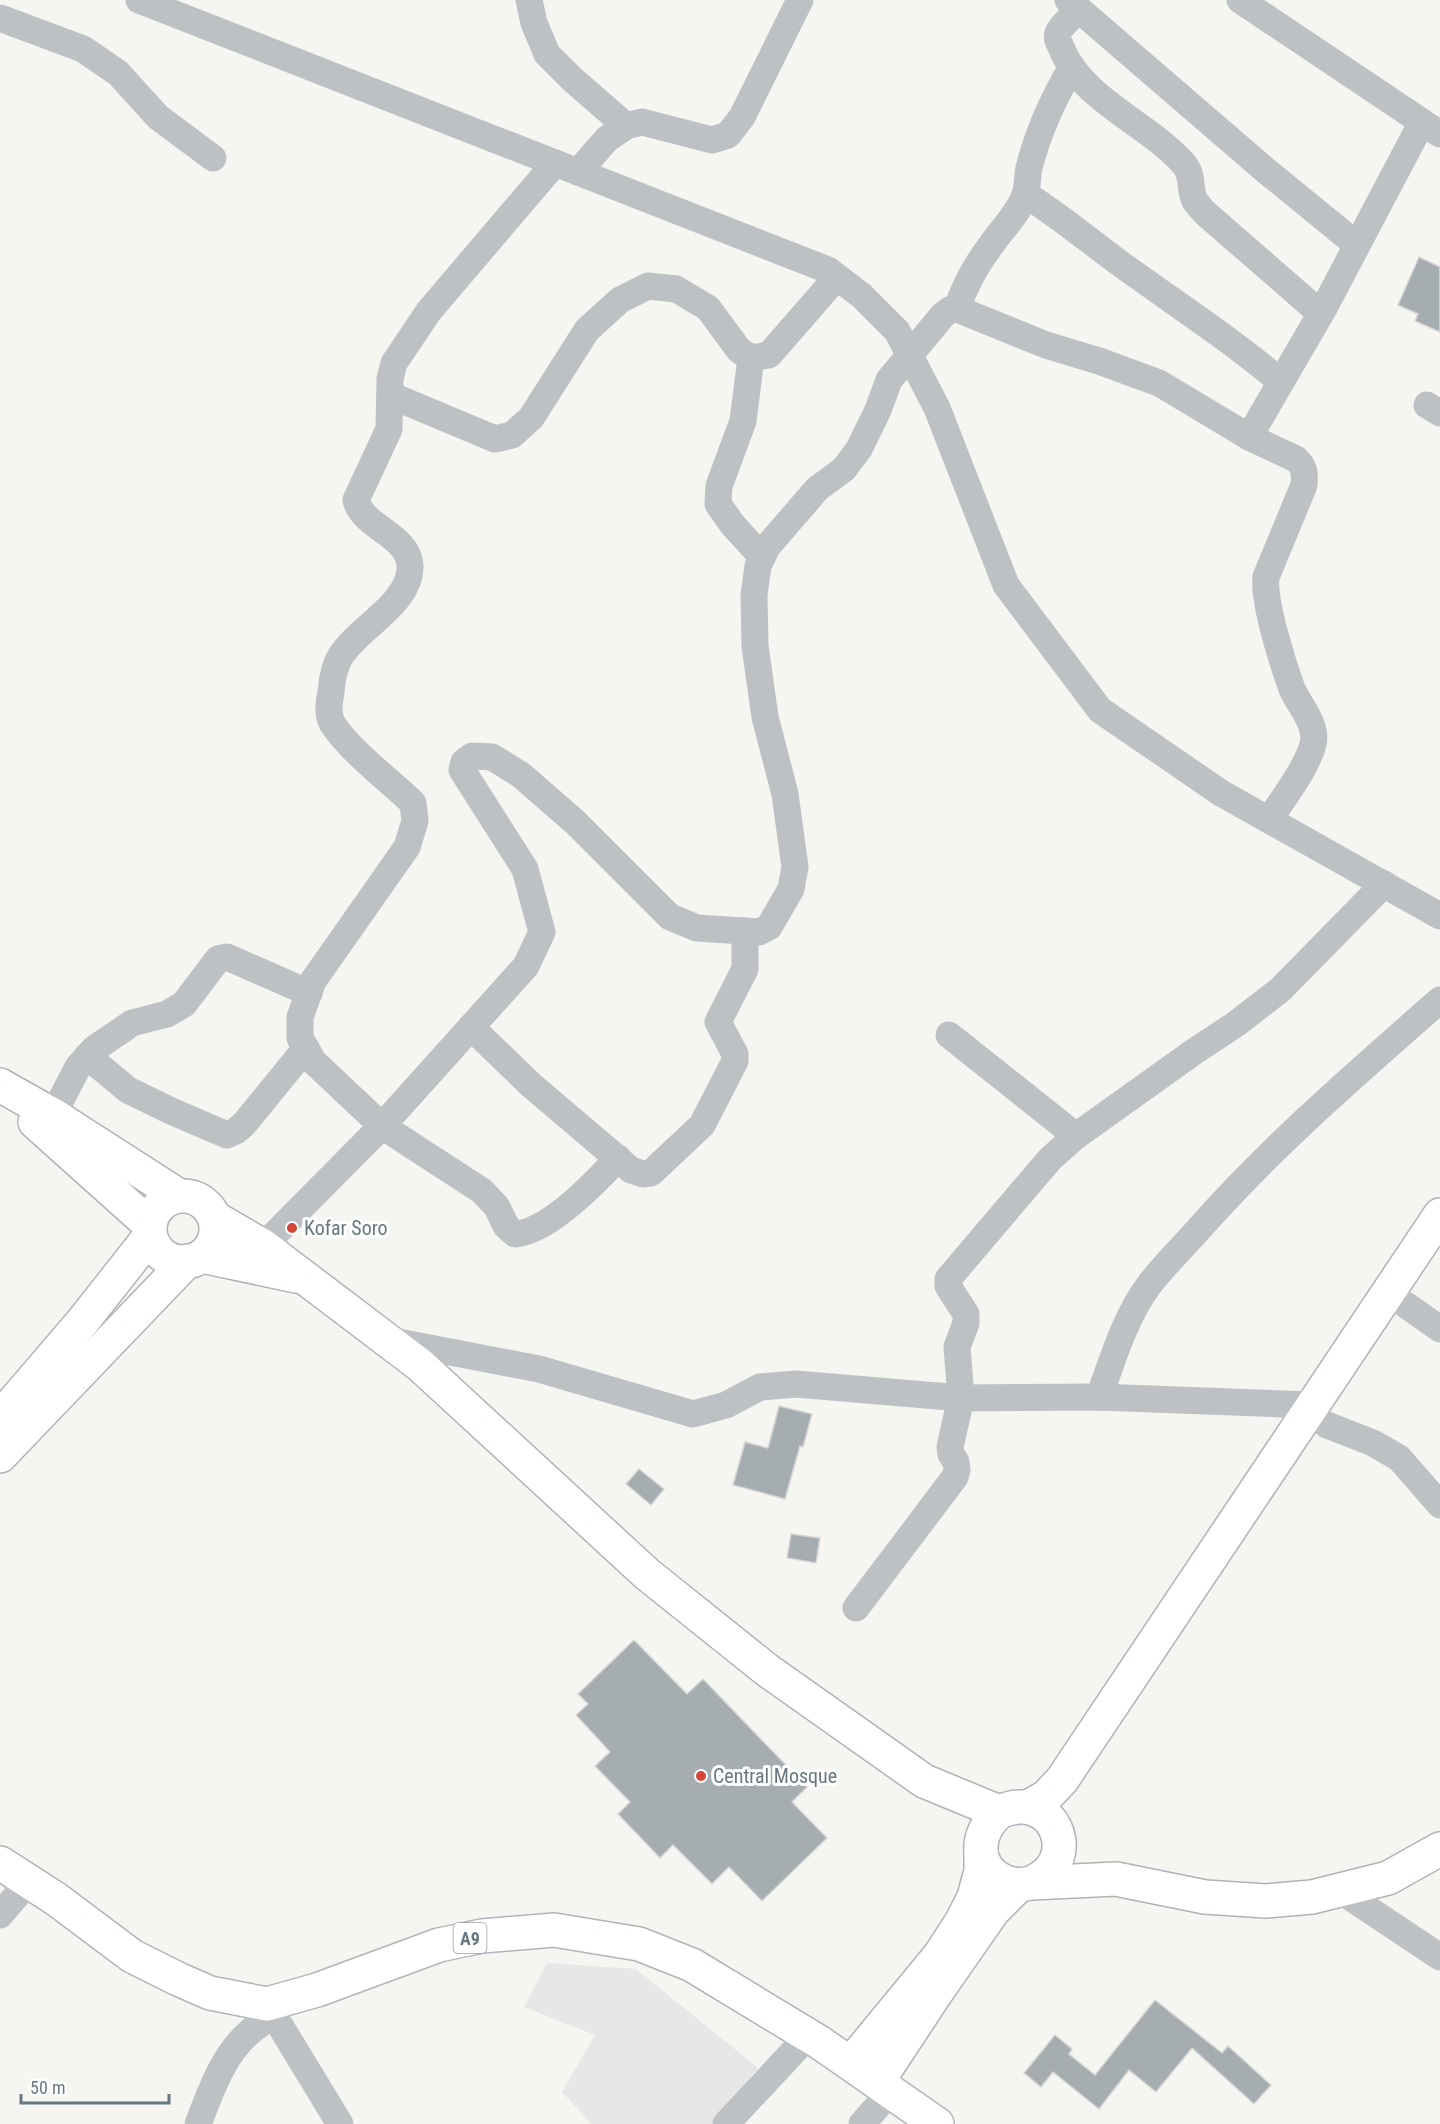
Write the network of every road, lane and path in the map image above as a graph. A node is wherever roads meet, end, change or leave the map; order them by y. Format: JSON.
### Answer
{"nodes":[{"id":1,"x":139,"y":0,"type":"edge"},
{"id":2,"x":529,"y":0,"type":"edge"},
{"id":3,"x":800,"y":0,"type":"edge"},
{"id":4,"x":1240,"y":0,"type":"edge"},
{"id":5,"x":1073,"y":5,"type":"edge"},
{"id":6,"x":0,"y":18,"type":"edge"},
{"id":7,"x":1072,"y":67,"type":"junction"},
{"id":8,"x":626,"y":126,"type":"junction"},
{"id":9,"x":1431,"y":128,"type":"edge"},
{"id":10,"x":213,"y":158,"type":"dead end"},
{"id":11,"x":566,"y":168,"type":"junction"},
{"id":12,"x":1025,"y":194,"type":"junction"},
{"id":13,"x":1356,"y":245,"type":"junction"},
{"id":14,"x":837,"y":277,"type":"junction"},
{"id":15,"x":957,"y":309,"type":"junction"},
{"id":16,"x":1320,"y":313,"type":"junction"},
{"id":17,"x":910,"y":356,"type":"junction"},
{"id":18,"x":751,"y":358,"type":"junction"},
{"id":19,"x":1281,"y":382,"type":"junction"},
{"id":20,"x":390,"y":395,"type":"junction"},
{"id":21,"x":1249,"y":437,"type":"junction"},
{"id":22,"x":762,"y":557,"type":"junction"},
{"id":23,"x":1269,"y":820,"type":"junction"},
{"id":24,"x":1384,"y":884,"type":"junction"},
{"id":25,"x":1440,"y":915,"type":"edge"},
{"id":26,"x":745,"y":931,"type":"junction"},
{"id":27,"x":309,"y":993,"type":"junction"},
{"id":28,"x":1440,"y":1000,"type":"edge"},
{"id":29,"x":471,"y":1027,"type":"junction"},
{"id":30,"x":950,"y":1035,"type":"dead end"},
{"id":31,"x":306,"y":1048,"type":"junction"},
{"id":32,"x":87,"y":1056,"type":"junction"},
{"id":33,"x":0,"y":1085,"type":"edge"},
{"id":34,"x":0,"y":1091,"type":"edge"},
{"id":35,"x":53,"y":1115,"type":"junction"},
{"id":36,"x":382,"y":1126,"type":"junction"},
{"id":37,"x":1076,"y":1136,"type":"junction"},
{"id":38,"x":618,"y":1158,"type":"junction"},
{"id":39,"x":179,"y":1196,"type":"junction"},
{"id":40,"x":1440,"y":1215,"type":"edge"},
{"id":41,"x":215,"y":1218,"type":"junction"},
{"id":42,"x":150,"y":1230,"type":"junction"},
{"id":43,"x":263,"y":1246,"type":"junction"},
{"id":44,"x":1440,"y":1253,"type":"edge"},
{"id":45,"x":194,"y":1259,"type":"junction"},
{"id":46,"x":303,"y":1278,"type":"junction"},
{"id":47,"x":1406,"y":1305,"type":"junction"},
{"id":48,"x":1440,"y":1329,"type":"edge"},
{"id":49,"x":386,"y":1339,"type":"junction"},
{"id":50,"x":1099,"y":1397,"type":"junction"},
{"id":51,"x":961,"y":1398,"type":"junction"},
{"id":52,"x":1320,"y":1415,"type":"junction"},
{"id":53,"x":0,"y":1418,"type":"edge"},
{"id":54,"x":0,"y":1456,"type":"edge"},
{"id":55,"x":1440,"y":1505,"type":"edge"},
{"id":56,"x":856,"y":1608,"type":"dead end"},
{"id":57,"x":924,"y":1780,"type":"junction"},
{"id":58,"x":1013,"y":1810,"type":"junction"},
{"id":59,"x":1057,"y":1833,"type":"junction"},
{"id":60,"x":981,"y":1848,"type":"junction"},
{"id":61,"x":1440,"y":1849,"type":"edge"},
{"id":62,"x":0,"y":1863,"type":"edge"},
{"id":63,"x":1116,"y":1879,"type":"junction"},
{"id":64,"x":28,"y":1881,"type":"junction"},
{"id":65,"x":1026,"y":1884,"type":"junction"},
{"id":66,"x":1341,"y":1891,"type":"junction"},
{"id":67,"x":0,"y":1915,"type":"edge"},
{"id":68,"x":1440,"y":1957,"type":"edge"},
{"id":69,"x":271,"y":2010,"type":"junction"},
{"id":70,"x":808,"y":2036,"type":"junction"},
{"id":71,"x":851,"y":2063,"type":"junction"},
{"id":72,"x":884,"y":2086,"type":"junction"},
{"id":73,"x":198,"y":2124,"type":"edge"},
{"id":74,"x":340,"y":2124,"type":"edge"},
{"id":75,"x":726,"y":2124,"type":"edge"},
{"id":76,"x":862,"y":2124,"type":"edge"},
{"id":77,"x":937,"y":2124,"type":"edge"}],
"edges":[{"from":1,"to":11,"type":"street"},
{"from":2,"to":8,"type":"street"},
{"from":3,"to":8,"type":"street"},
{"from":4,"to":9,"type":"street"},
{"from":5,"to":7,"type":"street"},
{"from":5,"to":13,"type":"street"},
{"from":6,"to":10,"type":"street"},
{"from":7,"to":12,"type":"street"},
{"from":7,"to":16,"type":"street"},
{"from":8,"to":11,"type":"street"},
{"from":9,"to":13,"type":"street"},
{"from":11,"to":14,"type":"street"},
{"from":11,"to":20,"type":"street"},
{"from":12,"to":15,"type":"street"},
{"from":12,"to":19,"type":"street"},
{"from":13,"to":16,"type":"street"},
{"from":14,"to":17,"type":"street"},
{"from":14,"to":18,"type":"street"},
{"from":15,"to":17,"type":"street"},
{"from":15,"to":21,"type":"street"},
{"from":16,"to":19,"type":"street"},
{"from":17,"to":22,"type":"street"},
{"from":17,"to":23,"type":"street"},
{"from":18,"to":20,"type":"street"},
{"from":18,"to":22,"type":"street"},
{"from":19,"to":21,"type":"street"},
{"from":20,"to":27,"type":"street"},
{"from":21,"to":23,"type":"street"},
{"from":22,"to":26,"type":"street"},
{"from":23,"to":24,"type":"street"},
{"from":24,"to":25,"type":"street"},
{"from":24,"to":37,"type":"street"},
{"from":26,"to":29,"type":"street"},
{"from":26,"to":38,"type":"street"},
{"from":27,"to":31,"type":"street"},
{"from":27,"to":32,"type":"street"},
{"from":28,"to":50,"type":"street"},
{"from":29,"to":36,"type":"street"},
{"from":29,"to":38,"type":"street"},
{"from":30,"to":37,"type":"street"},
{"from":31,"to":32,"type":"street"},
{"from":31,"to":36,"type":"street"},
{"from":32,"to":35,"type":"street"},
{"from":33,"to":35,"type":"main road"},
{"from":34,"to":42,"type":"main road"},
{"from":35,"to":39,"type":"main road"},
{"from":36,"to":38,"type":"street"},
{"from":36,"to":43,"type":"street"},
{"from":37,"to":51,"type":"street"},
{"from":39,"to":41,"type":"main road"},
{"from":39,"to":42,"type":"main road"},
{"from":40,"to":52,"type":"main road"},
{"from":41,"to":43,"type":"main road"},
{"from":41,"to":45,"type":"main road"},
{"from":42,"to":45,"type":"main road"},
{"from":42,"to":53,"type":"main road"},
{"from":43,"to":46,"type":"main road"},
{"from":44,"to":47,"type":"main road"},
{"from":45,"to":46,"type":"main road"},
{"from":45,"to":54,"type":"main road"},
{"from":46,"to":49,"type":"main road"},
{"from":47,"to":48,"type":"street"},
{"from":47,"to":52,"type":"main road"},
{"from":49,"to":51,"type":"street"},
{"from":49,"to":57,"type":"main road"},
{"from":50,"to":51,"type":"street"},
{"from":50,"to":52,"type":"street"},
{"from":51,"to":56,"type":"street"},
{"from":52,"to":55,"type":"street"},
{"from":52,"to":58,"type":"main road"},
{"from":52,"to":59,"type":"main road"},
{"from":57,"to":58,"type":"main road"},
{"from":57,"to":60,"type":"main road"},
{"from":58,"to":59,"type":"main road"},
{"from":58,"to":60,"type":"main road"},
{"from":59,"to":63,"type":"main road"},
{"from":59,"to":65,"type":"main road"},
{"from":60,"to":65,"type":"main road"},
{"from":60,"to":71,"type":"main road"},
{"from":61,"to":66,"type":"main road"},
{"from":62,"to":64,"type":"main road","number":"A9"},
{"from":63,"to":65,"type":"main road"},
{"from":63,"to":66,"type":"main road"},
{"from":64,"to":67,"type":"street"},
{"from":64,"to":69,"type":"main road","number":"A9"},
{"from":65,"to":72,"type":"main road"},
{"from":66,"to":68,"type":"street"},
{"from":69,"to":70,"type":"main road","number":"A9"},
{"from":69,"to":73,"type":"street"},
{"from":69,"to":74,"type":"street"},
{"from":70,"to":71,"type":"main road","number":"A9"},
{"from":70,"to":75,"type":"street"},
{"from":71,"to":72,"type":"main road","number":"A9"},
{"from":72,"to":76,"type":"street"},
{"from":72,"to":77,"type":"main road","number":"A9"}]}
